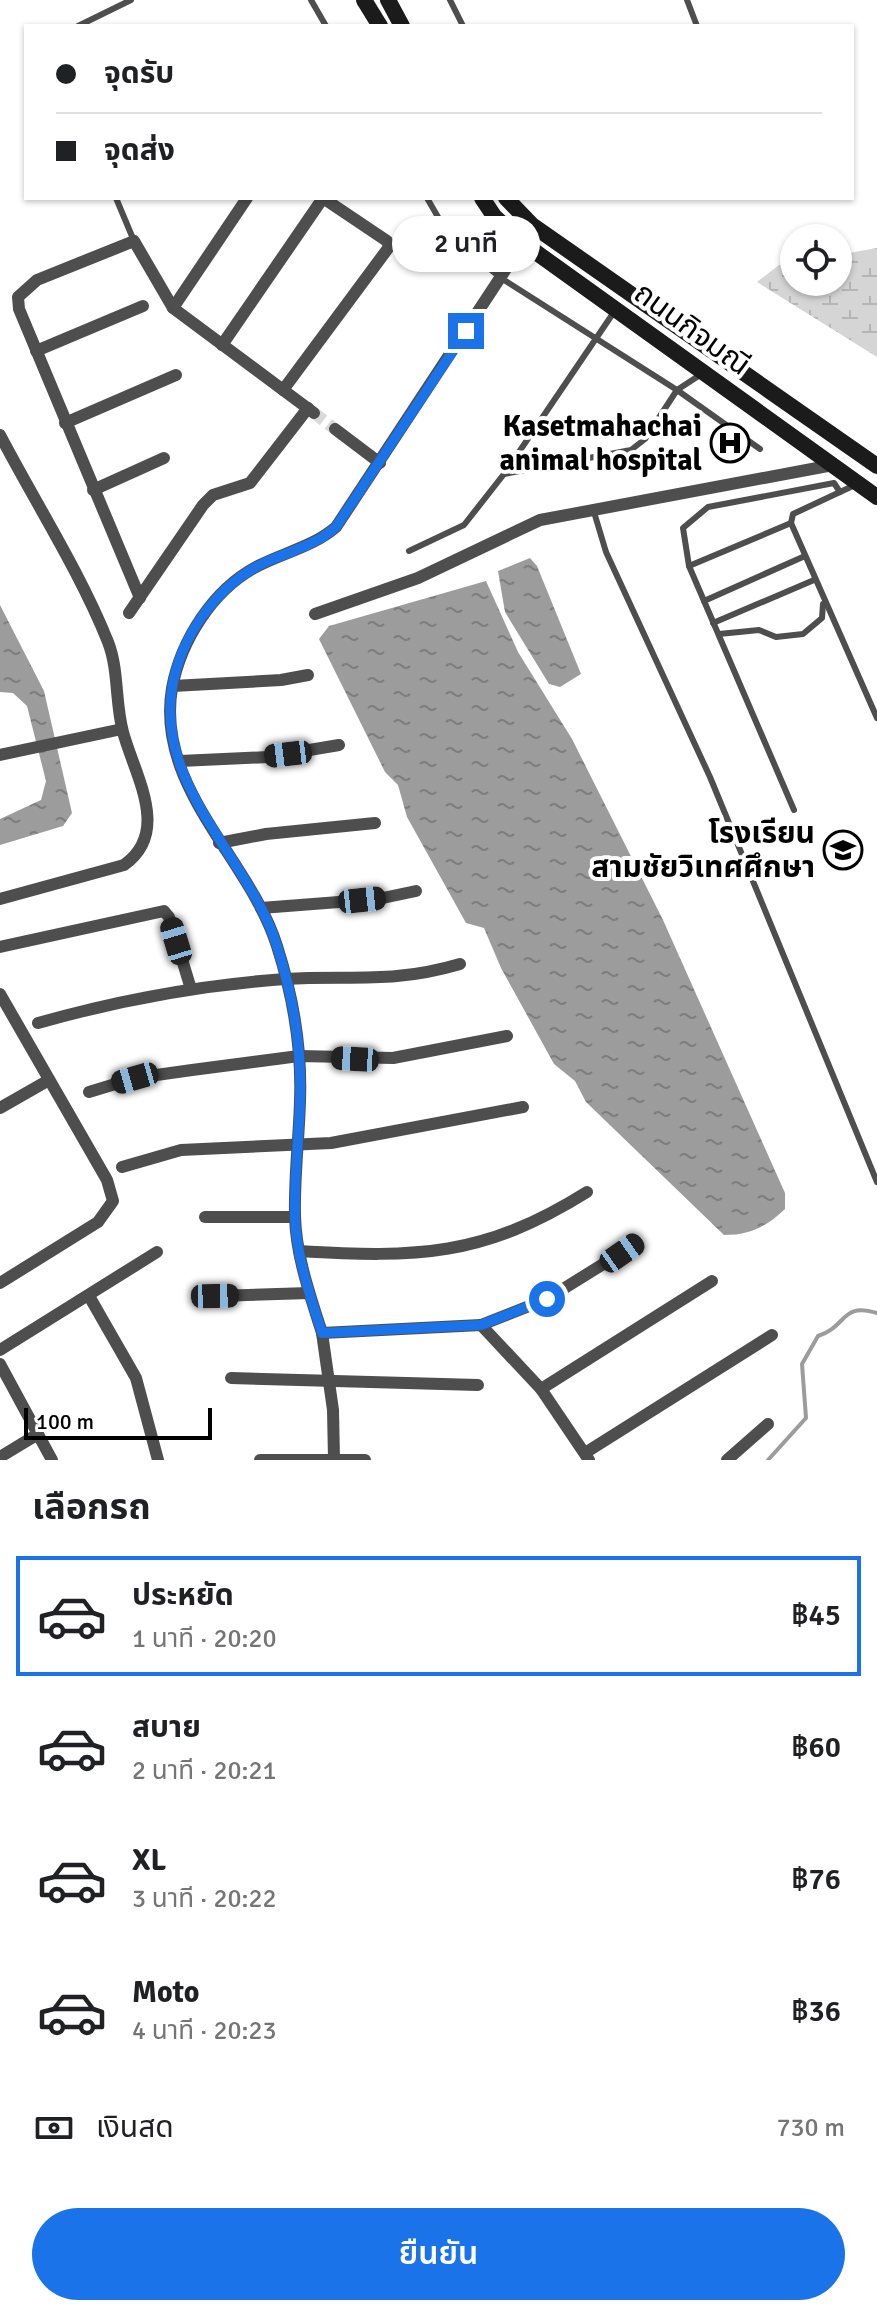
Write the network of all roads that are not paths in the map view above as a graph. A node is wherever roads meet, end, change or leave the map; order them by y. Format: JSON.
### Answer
{"nodes":[{"id":1,"x":131,"y":0,"type":"edge"},
{"id":2,"x":311,"y":0,"type":"edge"},
{"id":3,"x":364,"y":0,"type":"edge"},
{"id":4,"x":388,"y":0,"type":"edge"},
{"id":5,"x":450,"y":0,"type":"edge"},
{"id":6,"x":687,"y":0,"type":"edge"},
{"id":7,"x":82,"y":24,"type":"edge"},
{"id":8,"x":325,"y":24,"type":"edge"},
{"id":9,"x":379,"y":24,"type":"edge"},
{"id":10,"x":401,"y":24,"type":"edge"},
{"id":11,"x":462,"y":24,"type":"edge"},
{"id":12,"x":696,"y":24,"type":"edge"},
{"id":13,"x":117,"y":200,"type":"edge"},
{"id":14,"x":246,"y":200,"type":"edge"},
{"id":15,"x":322,"y":200,"type":"edge"},
{"id":16,"x":326,"y":200,"type":"edge"},
{"id":17,"x":428,"y":200,"type":"edge"},
{"id":18,"x":483,"y":200,"type":"edge"},
{"id":19,"x":509,"y":200,"type":"edge"},
{"id":20,"x":134,"y":241,"type":"junction"},
{"id":21,"x":523,"y":243,"type":"junction"},
{"id":22,"x":501,"y":278,"type":"junction"},
{"id":23,"x":143,"y":306,"type":"dead end"},
{"id":24,"x":173,"y":308,"type":"junction"},
{"id":25,"x":616,"y":309,"type":"junction"},
{"id":26,"x":596,"y":340,"type":"junction"},
{"id":27,"x":222,"y":345,"type":"junction"},
{"id":28,"x":36,"y":351,"type":"junction"},
{"id":29,"x":705,"y":372,"type":"junction"},
{"id":30,"x":176,"y":375,"type":"dead end"},
{"id":31,"x":283,"y":390,"type":"junction"},
{"id":32,"x":677,"y":390,"type":"junction"},
{"id":33,"x":65,"y":423,"type":"junction"},
{"id":34,"x":335,"y":429,"type":"tunnel mouth"},
{"id":35,"x":0,"y":435,"type":"edge"},
{"id":36,"x":760,"y":449,"type":"dead end"},
{"id":37,"x":164,"y":458,"type":"dead end"},
{"id":38,"x":380,"y":463,"type":"junction"},
{"id":39,"x":833,"y":465,"type":"junction"},
{"id":40,"x":877,"y":466,"type":"edge"},
{"id":41,"x":504,"y":474,"type":"junction"},
{"id":42,"x":845,"y":484,"type":"junction"},
{"id":43,"x":93,"y":490,"type":"junction"},
{"id":44,"x":877,"y":497,"type":"edge"},
{"id":45,"x":594,"y":512,"type":"junction"},
{"id":46,"x":791,"y":523,"type":"junction"},
{"id":47,"x":409,"y":551,"type":"dead end"},
{"id":48,"x":805,"y":556,"type":"junction"},
{"id":49,"x":689,"y":566,"type":"junction"},
{"id":50,"x":814,"y":580,"type":"junction"},
{"id":51,"x":140,"y":598,"type":"junction"},
{"id":52,"x":704,"y":601,"type":"junction"},
{"id":53,"x":823,"y":601,"type":"junction"},
{"id":54,"x":129,"y":613,"type":"dead end"},
{"id":55,"x":315,"y":614,"type":"dead end"},
{"id":56,"x":713,"y":623,"type":"junction"},
{"id":57,"x":719,"y":634,"type":"junction"},
{"id":58,"x":308,"y":675,"type":"dead end"},
{"id":59,"x":173,"y":686,"type":"junction"},
{"id":60,"x":877,"y":718,"type":"edge"},
{"id":61,"x":122,"y":729,"type":"junction"},
{"id":62,"x":339,"y":745,"type":"dead end"},
{"id":63,"x":0,"y":755,"type":"edge"},
{"id":64,"x":180,"y":761,"type":"junction"},
{"id":65,"x":794,"y":810,"type":"dead end"},
{"id":66,"x":375,"y":823,"type":"dead end"},
{"id":67,"x":219,"y":843,"type":"junction"},
{"id":68,"x":416,"y":891,"type":"dead end"},
{"id":69,"x":0,"y":899,"type":"edge"},
{"id":70,"x":261,"y":908,"type":"junction"},
{"id":71,"x":0,"y":947,"type":"edge"},
{"id":72,"x":460,"y":964,"type":"dead end"},
{"id":73,"x":287,"y":979,"type":"junction"},
{"id":74,"x":191,"y":989,"type":"junction"},
{"id":75,"x":0,"y":994,"type":"edge"},
{"id":76,"x":38,"y":1023,"type":"dead end"},
{"id":77,"x":507,"y":1036,"type":"dead end"},
{"id":78,"x":299,"y":1056,"type":"junction"},
{"id":79,"x":49,"y":1080,"type":"junction"},
{"id":80,"x":89,"y":1092,"type":"dead end"},
{"id":81,"x":523,"y":1107,"type":"dead end"},
{"id":82,"x":0,"y":1108,"type":"edge"},
{"id":83,"x":297,"y":1142,"type":"junction"},
{"id":84,"x":122,"y":1167,"type":"dead end"},
{"id":85,"x":877,"y":1182,"type":"edge"},
{"id":86,"x":587,"y":1192,"type":"dead end"},
{"id":87,"x":205,"y":1217,"type":"dead end"},
{"id":88,"x":295,"y":1217,"type":"junction"},
{"id":89,"x":637,"y":1243,"type":"dead end"},
{"id":90,"x":299,"y":1251,"type":"junction"},
{"id":91,"x":157,"y":1252,"type":"dead end"},
{"id":92,"x":712,"y":1281,"type":"dead end"},
{"id":93,"x":0,"y":1283,"type":"edge"},
{"id":94,"x":309,"y":1293,"type":"junction"},
{"id":95,"x":89,"y":1296,"type":"junction"},
{"id":96,"x":215,"y":1296,"type":"dead end"},
{"id":97,"x":481,"y":1325,"type":"junction"},
{"id":98,"x":322,"y":1333,"type":"junction"},
{"id":99,"x":772,"y":1335,"type":"dead end"},
{"id":100,"x":0,"y":1350,"type":"edge"},
{"id":101,"x":0,"y":1364,"type":"edge"},
{"id":102,"x":231,"y":1378,"type":"dead end"},
{"id":103,"x":329,"y":1378,"type":"junction"},
{"id":104,"x":478,"y":1385,"type":"dead end"},
{"id":105,"x":541,"y":1389,"type":"junction"},
{"id":106,"x":768,"y":1424,"type":"dead end"},
{"id":107,"x":38,"y":1434,"type":"junction"},
{"id":108,"x":587,"y":1456,"type":"edge"},
{"id":109,"x":0,"y":1457,"type":"edge"},
{"id":110,"x":334,"y":1459,"type":"edge"},
{"id":111,"x":52,"y":1460,"type":"edge"},
{"id":112,"x":158,"y":1460,"type":"edge"},
{"id":113,"x":260,"y":1460,"type":"edge"},
{"id":114,"x":365,"y":1460,"type":"edge"},
{"id":115,"x":727,"y":1460,"type":"edge"}],
"edges":[{"from":1,"to":7,"type":"lane"},
{"from":2,"to":8,"type":"lane"},
{"from":3,"to":9,"type":"main road"},
{"from":4,"to":10,"type":"main road"},
{"from":5,"to":11,"type":"lane"},
{"from":6,"to":12,"type":"lane"},
{"from":13,"to":20,"type":"lane"},
{"from":14,"to":24,"type":"street"},
{"from":15,"to":27,"type":"street"},
{"from":16,"to":31,"type":"street"},
{"from":17,"to":22,"type":"lane"},
{"from":18,"to":21,"type":"main road","name":"ถนนกิจมณี"},
{"from":19,"to":40,"type":"main road","name":"ถนนกิจมณี"},
{"from":20,"to":24,"type":"street"},
{"from":20,"to":28,"type":"street"},
{"from":21,"to":22,"type":"street"},
{"from":21,"to":25,"type":"main road","name":"ถนนกิจมณี"},
{"from":22,"to":26,"type":"lane"},
{"from":22,"to":38,"type":"street"},
{"from":23,"to":28,"type":"street"},
{"from":24,"to":27,"type":"street"},
{"from":25,"to":26,"type":"lane"},
{"from":25,"to":29,"type":"main road","name":"ถนนกิจมณี"},
{"from":26,"to":32,"type":"lane"},
{"from":26,"to":41,"type":"lane"},
{"from":27,"to":31,"type":"street"},
{"from":28,"to":33,"type":"street"},
{"from":29,"to":32,"type":"lane"},
{"from":29,"to":39,"type":"main road","name":"ถนนกิจมณี"},
{"from":30,"to":33,"type":"street"},
{"from":31,"to":51,"type":"street"},
{"from":32,"to":36,"type":"lane"},
{"from":32,"to":41,"type":"lane"},
{"from":33,"to":43,"type":"street"},
{"from":34,"to":38,"type":"street"},
{"from":35,"to":61,"type":"street"},
{"from":37,"to":43,"type":"street"},
{"from":38,"to":59,"type":"street"},
{"from":39,"to":42,"type":"main road","name":"ถนนกิจมณี"},
{"from":39,"to":45,"type":"street"},
{"from":41,"to":47,"type":"lane"},
{"from":42,"to":44,"type":"main road","name":"ถนนกิจมณี"},
{"from":42,"to":46,"type":"lane"},
{"from":42,"to":49,"type":"lane"},
{"from":43,"to":51,"type":"street"},
{"from":45,"to":55,"type":"street"},
{"from":45,"to":85,"type":"lane"},
{"from":46,"to":48,"type":"lane"},
{"from":46,"to":49,"type":"lane"},
{"from":48,"to":50,"type":"lane"},
{"from":48,"to":52,"type":"lane"},
{"from":49,"to":52,"type":"lane"},
{"from":50,"to":53,"type":"lane"},
{"from":50,"to":56,"type":"lane"},
{"from":51,"to":54,"type":"street"},
{"from":52,"to":56,"type":"lane"},
{"from":53,"to":57,"type":"lane"},
{"from":53,"to":60,"type":"lane"},
{"from":56,"to":57,"type":"lane"},
{"from":57,"to":65,"type":"lane"},
{"from":58,"to":59,"type":"street"},
{"from":59,"to":64,"type":"street"},
{"from":61,"to":63,"type":"street"},
{"from":61,"to":69,"type":"street"},
{"from":62,"to":64,"type":"street"},
{"from":64,"to":67,"type":"street"},
{"from":66,"to":67,"type":"street"},
{"from":67,"to":70,"type":"street"},
{"from":68,"to":70,"type":"street"},
{"from":70,"to":73,"type":"street"},
{"from":71,"to":74,"type":"street"},
{"from":72,"to":73,"type":"street"},
{"from":73,"to":74,"type":"street"},
{"from":73,"to":78,"type":"street"},
{"from":74,"to":76,"type":"street"},
{"from":75,"to":79,"type":"street"},
{"from":77,"to":78,"type":"street"},
{"from":78,"to":80,"type":"street"},
{"from":78,"to":83,"type":"street"},
{"from":79,"to":82,"type":"street"},
{"from":79,"to":93,"type":"street"},
{"from":81,"to":83,"type":"street"},
{"from":83,"to":84,"type":"street"},
{"from":83,"to":88,"type":"street"},
{"from":86,"to":90,"type":"street"},
{"from":87,"to":88,"type":"street"},
{"from":88,"to":90,"type":"street"},
{"from":89,"to":97,"type":"street"},
{"from":90,"to":94,"type":"street"},
{"from":91,"to":95,"type":"street"},
{"from":92,"to":105,"type":"street"},
{"from":94,"to":96,"type":"street"},
{"from":94,"to":98,"type":"street"},
{"from":95,"to":100,"type":"street"},
{"from":95,"to":112,"type":"street"},
{"from":97,"to":98,"type":"street"},
{"from":97,"to":105,"type":"street"},
{"from":98,"to":103,"type":"street"},
{"from":99,"to":108,"type":"street"},
{"from":101,"to":107,"type":"street"},
{"from":102,"to":103,"type":"street"},
{"from":103,"to":104,"type":"street"},
{"from":103,"to":110,"type":"street"},
{"from":105,"to":108,"type":"street"},
{"from":106,"to":115,"type":"street"},
{"from":107,"to":109,"type":"street"},
{"from":107,"to":111,"type":"street"},
{"from":110,"to":113,"type":"street"},
{"from":110,"to":114,"type":"street"}]}
